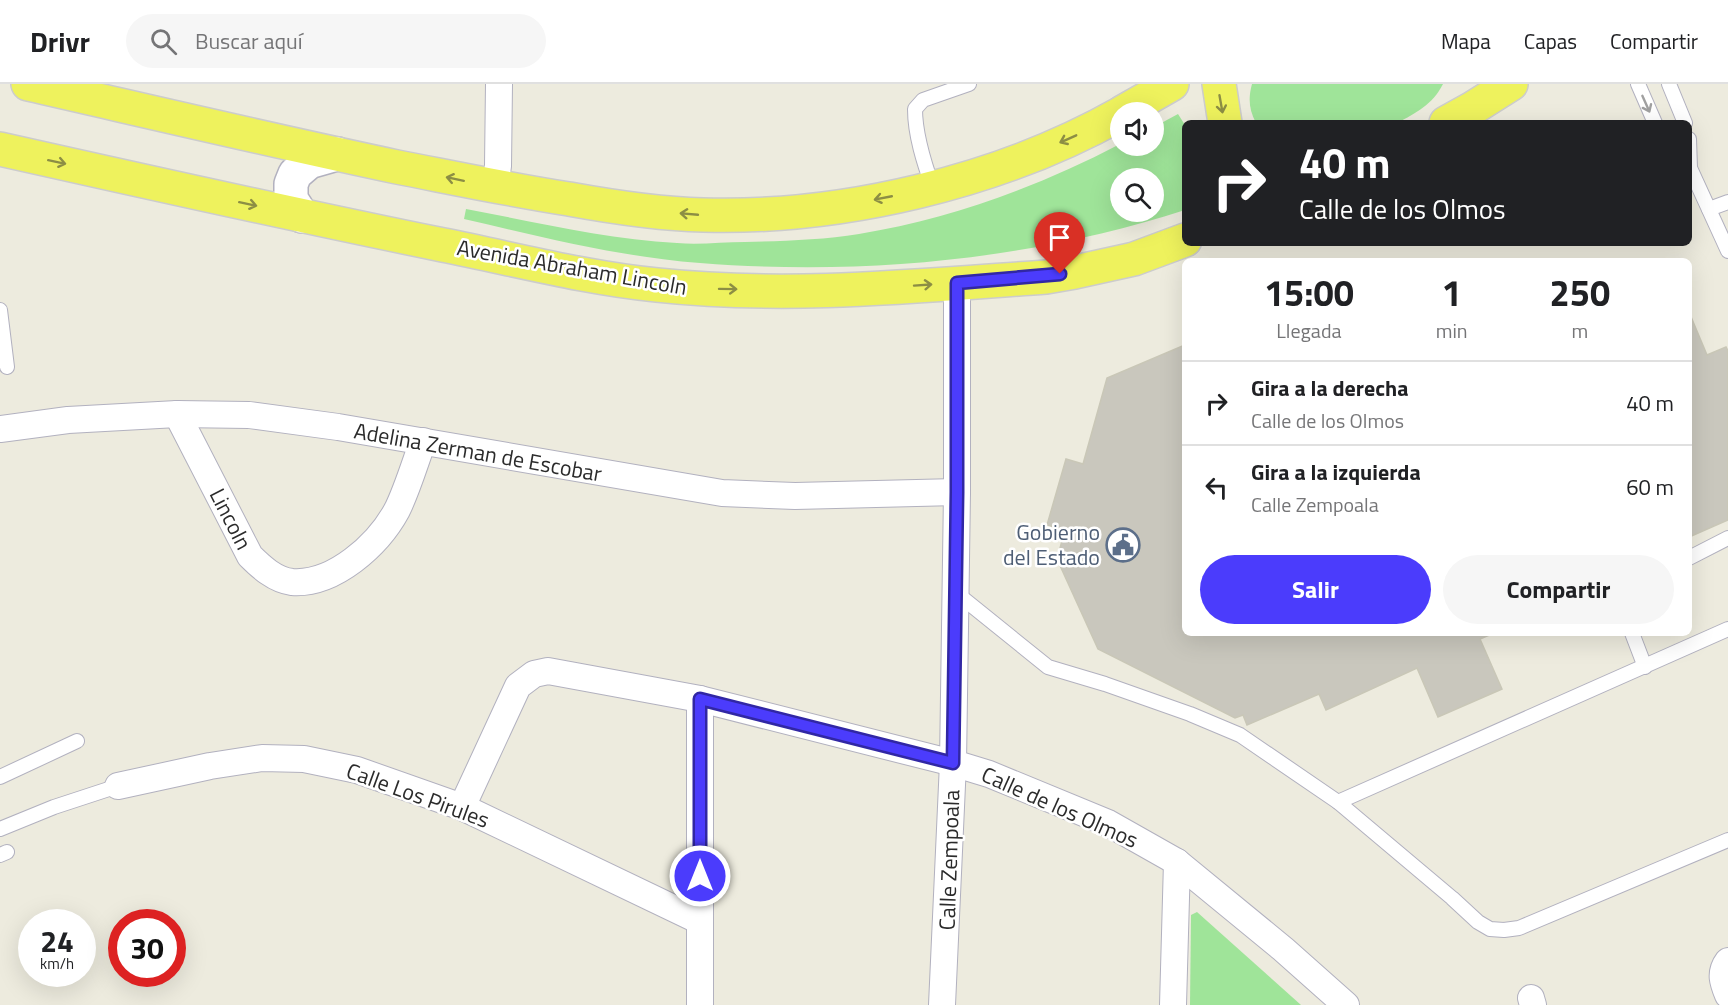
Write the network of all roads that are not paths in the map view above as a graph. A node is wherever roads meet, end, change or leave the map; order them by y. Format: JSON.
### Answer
{"nodes":[{"id":1,"x":28,"y":84,"type":"edge"},
{"id":2,"x":499,"y":84,"type":"edge"},
{"id":3,"x":969,"y":84,"type":"edge"},
{"id":4,"x":1172,"y":84,"type":"edge"},
{"id":5,"x":1219,"y":84,"type":"edge"},
{"id":6,"x":1510,"y":84,"type":"edge"},
{"id":7,"x":1638,"y":84,"type":"edge"},
{"id":8,"x":1669,"y":84,"type":"edge"},
{"id":9,"x":1141,"y":102,"type":"edge"},
{"id":10,"x":1465,"y":105,"type":"edge"},
{"id":11,"x":1110,"y":120,"type":"edge"},
{"id":12,"x":1225,"y":120,"type":"edge"},
{"id":13,"x":1654,"y":120,"type":"edge"},
{"id":14,"x":1684,"y":120,"type":"edge"},
{"id":15,"x":0,"y":149,"type":"edge"},
{"id":16,"x":337,"y":154,"type":"junction"},
{"id":17,"x":1692,"y":174,"type":"edge"},
{"id":18,"x":495,"y":187,"type":"junction"},
{"id":19,"x":933,"y":188,"type":"junction"},
{"id":20,"x":1728,"y":202,"type":"edge"},
{"id":21,"x":1708,"y":210,"type":"junction"},
{"id":22,"x":302,"y":216,"type":"junction"},
{"id":23,"x":1182,"y":241,"type":"edge"},
{"id":24,"x":1728,"y":251,"type":"edge"},
{"id":25,"x":957,"y":283,"type":"junction"},
{"id":26,"x":0,"y":309,"type":"edge"},
{"id":27,"x":7,"y":367,"type":"dead end"},
{"id":28,"x":177,"y":414,"type":"junction"},
{"id":29,"x":0,"y":429,"type":"edge"},
{"id":30,"x":423,"y":441,"type":"junction"},
{"id":31,"x":957,"y":492,"type":"junction"},
{"id":32,"x":1728,"y":538,"type":"edge"},
{"id":33,"x":1692,"y":556,"type":"edge"},
{"id":34,"x":955,"y":592,"type":"junction"},
{"id":35,"x":1728,"y":629,"type":"edge"},
{"id":36,"x":1633,"y":636,"type":"edge"},
{"id":37,"x":1645,"y":667,"type":"junction"},
{"id":38,"x":700,"y":699,"type":"junction"},
{"id":39,"x":77,"y":741,"type":"dead end"},
{"id":40,"x":953,"y":763,"type":"junction"},
{"id":41,"x":0,"y":777,"type":"edge"},
{"id":42,"x":118,"y":786,"type":"joint"},
{"id":43,"x":1338,"y":802,"type":"junction"},
{"id":44,"x":462,"y":807,"type":"junction"},
{"id":45,"x":0,"y":829,"type":"edge"},
{"id":46,"x":1728,"y":840,"type":"edge"},
{"id":47,"x":1177,"y":862,"type":"junction"},
{"id":48,"x":700,"y":921,"type":"junction"},
{"id":49,"x":1728,"y":961,"type":"edge"},
{"id":50,"x":1728,"y":995,"type":"edge"},
{"id":51,"x":700,"y":1005,"type":"edge"},
{"id":52,"x":942,"y":1005,"type":"edge"},
{"id":53,"x":1173,"y":1005,"type":"edge"},
{"id":54,"x":1346,"y":1005,"type":"edge"}],
"edges":[{"from":1,"to":16,"type":"main road"},
{"from":2,"to":18,"type":"street"},
{"from":3,"to":19,"type":"lane"},
{"from":4,"to":9,"type":"main road"},
{"from":5,"to":12,"type":"main road","one_way":true},
{"from":6,"to":10,"type":"main road"},
{"from":7,"to":13,"type":"lane","one_way":true},
{"from":8,"to":14,"type":"lane"},
{"from":11,"to":19,"type":"main road","one_way":true},
{"from":15,"to":22,"type":"main road","name":"Avenida Abraham Lincoln","one_way":true},
{"from":18,"to":16,"type":"main road","one_way":true},
{"from":16,"to":22,"type":"main road"},
{"from":17,"to":21,"type":"lane"},
{"from":19,"to":18,"type":"main road","one_way":true},
{"from":20,"to":21,"type":"lane"},
{"from":21,"to":24,"type":"lane"},
{"from":22,"to":25,"type":"main road","name":"Avenida Abraham Lincoln","one_way":true},
{"from":23,"to":25,"type":"main road","name":"Avenida Abraham Lincoln"},
{"from":25,"to":31,"type":"street","name":"Calle Zempoala"},
{"from":26,"to":27,"type":"lane"},
{"from":28,"to":29,"type":"street","name":"Adelina Zerman de Escobar"},
{"from":28,"to":30,"type":"street","name":"Adelina Zerman de Escobar"},
{"from":28,"to":30,"type":"street","name":"Lincoln"},
{"from":30,"to":31,"type":"street","name":"Adelina Zerman de Escobar"},
{"from":31,"to":34,"type":"street","name":"Calle Zempoala"},
{"from":32,"to":33,"type":"lane"},
{"from":34,"to":40,"type":"street","name":"Calle Zempoala"},
{"from":34,"to":43,"type":"lane"},
{"from":35,"to":37,"type":"lane"},
{"from":36,"to":37,"type":"lane"},
{"from":37,"to":43,"type":"lane"},
{"from":38,"to":40,"type":"street","name":"Calle de los Olmos"},
{"from":38,"to":44,"type":"street","name":"Calle de los Olmos"},
{"from":38,"to":48,"type":"street"},
{"from":39,"to":41,"type":"lane"},
{"from":40,"to":47,"type":"street","name":"Calle de los Olmos"},
{"from":40,"to":52,"type":"street","name":"Calle Zempoala"},
{"from":42,"to":44,"type":"street","name":"Calle Los Pirules"},
{"from":42,"to":45,"type":"lane"},
{"from":43,"to":46,"type":"lane"},
{"from":44,"to":48,"type":"street","name":"Calle Los Pirules"},
{"from":47,"to":53,"type":"street"},
{"from":47,"to":54,"type":"street","name":"Calle de los Olmos"},
{"from":48,"to":51,"type":"street"},
{"from":49,"to":50,"type":"street"}]}
